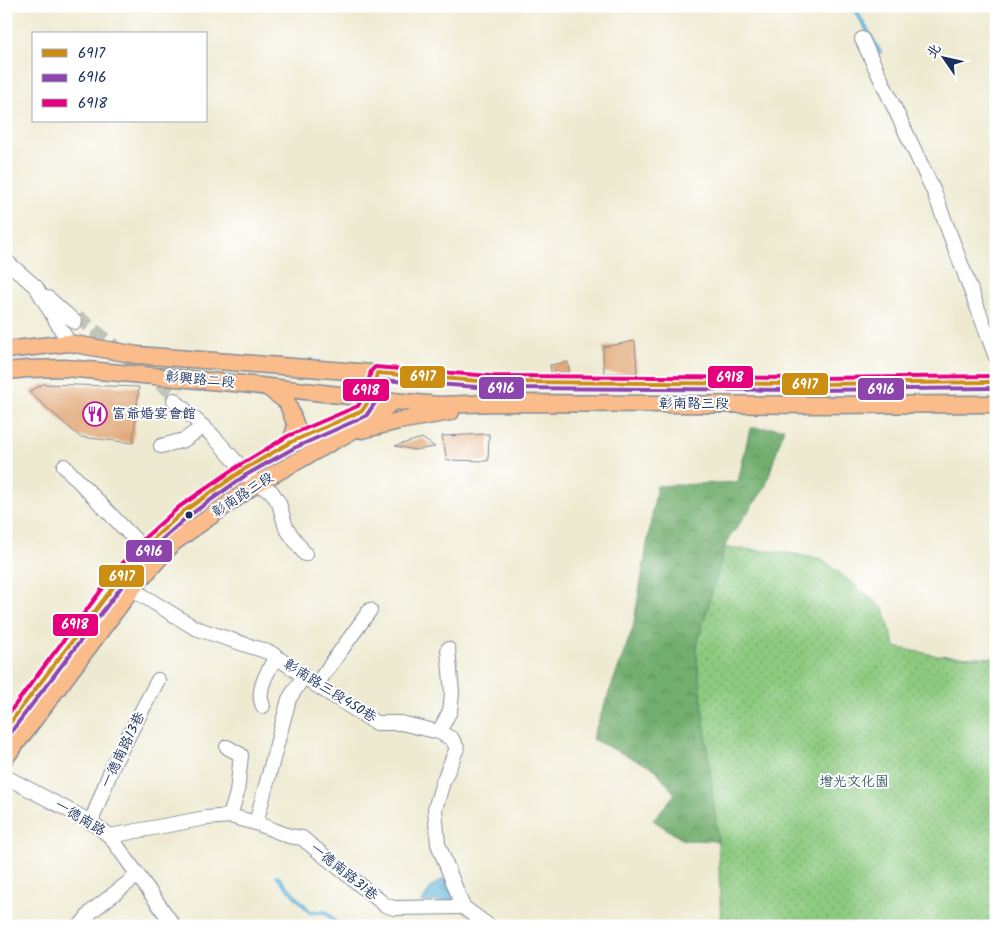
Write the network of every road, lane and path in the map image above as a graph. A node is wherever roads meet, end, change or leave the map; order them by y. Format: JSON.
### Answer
{"nodes":[{"id":1,"x":862,"y":38,"type":"dead end"},
{"id":2,"x":6,"y":261,"type":"edge"},
{"id":3,"x":36,"y":288,"type":"junction"},
{"id":4,"x":77,"y":319,"type":"tunnel mouth"},
{"id":5,"x":69,"y":343,"type":"junction"},
{"id":6,"x":6,"y":350,"type":"edge"},
{"id":7,"x":996,"y":357,"type":"edge"},
{"id":8,"x":6,"y":371,"type":"edge"},
{"id":9,"x":377,"y":373,"type":"junction"},
{"id":10,"x":996,"y":382,"type":"edge"},
{"id":11,"x":267,"y":387,"type":"junction"},
{"id":12,"x":371,"y":397,"type":"junction"},
{"id":13,"x":175,"y":399,"type":"tunnel mouth"},
{"id":14,"x":393,"y":401,"type":"junction"},
{"id":15,"x":493,"y":403,"type":"junction"},
{"id":16,"x":996,"y":404,"type":"edge"},
{"id":17,"x":204,"y":427,"type":"junction"},
{"id":18,"x":348,"y":433,"type":"junction"},
{"id":19,"x":291,"y":442,"type":"junction"},
{"id":20,"x":161,"y":446,"type":"dead end"},
{"id":21,"x":64,"y":466,"type":"dead end"},
{"id":22,"x":243,"y":470,"type":"junction"},
{"id":23,"x":256,"y":484,"type":"junction"},
{"id":24,"x":143,"y":548,"type":"junction"},
{"id":25,"x":305,"y":554,"type":"dead end"},
{"id":26,"x":132,"y":590,"type":"junction"},
{"id":27,"x":370,"y":610,"type":"dead end"},
{"id":28,"x":448,"y":649,"type":"dead end"},
{"id":29,"x":276,"y":656,"type":"junction"},
{"id":30,"x":304,"y":676,"type":"junction"},
{"id":31,"x":158,"y":680,"type":"dead end"},
{"id":32,"x":316,"y":685,"type":"junction"},
{"id":33,"x":262,"y":706,"type":"dead end"},
{"id":34,"x":6,"y":728,"type":"edge"},
{"id":35,"x":439,"y":732,"type":"junction"},
{"id":36,"x":227,"y":747,"type":"dead end"},
{"id":37,"x":6,"y":757,"type":"edge"},
{"id":38,"x":6,"y":777,"type":"edge"},
{"id":39,"x":230,"y":816,"type":"junction"},
{"id":40,"x":91,"y":822,"type":"junction"},
{"id":41,"x":256,"y":823,"type":"junction"},
{"id":42,"x":110,"y":836,"type":"junction"},
{"id":43,"x":138,"y":875,"type":"junction"},
{"id":44,"x":463,"y":907,"type":"junction"},
{"id":45,"x":80,"y":926,"type":"edge"},
{"id":46,"x":174,"y":926,"type":"edge"},
{"id":47,"x":489,"y":926,"type":"edge"}],
"edges":[{"from":1,"to":7,"type":"street"},
{"from":2,"to":3,"type":"street"},
{"from":3,"to":4,"type":"street"},
{"from":3,"to":5,"type":"street"},
{"from":5,"to":6,"type":"main road","name":"彰興路二段"},
{"from":5,"to":9,"type":"main road","name":"彰興路二段"},
{"from":8,"to":11,"type":"main road","name":"彰興路二段"},
{"from":9,"to":10,"type":"main road","name":"彰南路三段"},
{"from":9,"to":12,"type":"main road","name":"彰南路三段"},
{"from":9,"to":14,"type":"main road"},
{"from":11,"to":12,"type":"main road","name":"彰興路二段"},
{"from":11,"to":19,"type":"main road"},
{"from":12,"to":14,"type":"main road","name":"彰興路二段"},
{"from":12,"to":19,"type":"main road","name":"彰南路三段"},
{"from":13,"to":17,"type":"street"},
{"from":14,"to":15,"type":"main road","name":"彰南路三段"},
{"from":14,"to":18,"type":"main road","name":"彰南路三段"},
{"from":15,"to":16,"type":"main road","name":"彰南路三段"},
{"from":15,"to":18,"type":"main road"},
{"from":17,"to":20,"type":"street"},
{"from":17,"to":22,"type":"street"},
{"from":18,"to":23,"type":"main road","name":"彰南路三段"},
{"from":19,"to":22,"type":"main road","name":"彰南路三段"},
{"from":21,"to":24,"type":"street"},
{"from":22,"to":23,"type":"street"},
{"from":22,"to":24,"type":"main road","name":"彰南路三段"},
{"from":23,"to":25,"type":"street"},
{"from":23,"to":26,"type":"main road","name":"彰南路三段"},
{"from":24,"to":34,"type":"main road","name":"彰南路三段"},
{"from":26,"to":29,"type":"street","name":"彰南路三段450巷"},
{"from":26,"to":37,"type":"main road","name":"彰南路三段"},
{"from":27,"to":32,"type":"street"},
{"from":28,"to":35,"type":"street"},
{"from":29,"to":30,"type":"street","name":"彰南路三段450巷"},
{"from":29,"to":33,"type":"street"},
{"from":30,"to":32,"type":"street","name":"彰南路三段450巷"},
{"from":30,"to":41,"type":"street"},
{"from":31,"to":40,"type":"street","name":"一德南路13巷"},
{"from":32,"to":35,"type":"street","name":"彰南路三段450巷"},
{"from":35,"to":44,"type":"street","name":"彰南路三段450巷"},
{"from":36,"to":39,"type":"street"},
{"from":38,"to":40,"type":"street","name":"一德南路"},
{"from":39,"to":41,"type":"street","name":"一德南路31巷"},
{"from":39,"to":42,"type":"street","name":"一德南路31巷"},
{"from":40,"to":42,"type":"street","name":"一德南路"},
{"from":41,"to":44,"type":"street","name":"一德南路31巷"},
{"from":42,"to":43,"type":"street","name":"一德南路"},
{"from":43,"to":45,"type":"street"},
{"from":43,"to":46,"type":"street","name":"一德南路"},
{"from":44,"to":47,"type":"street"}]}
